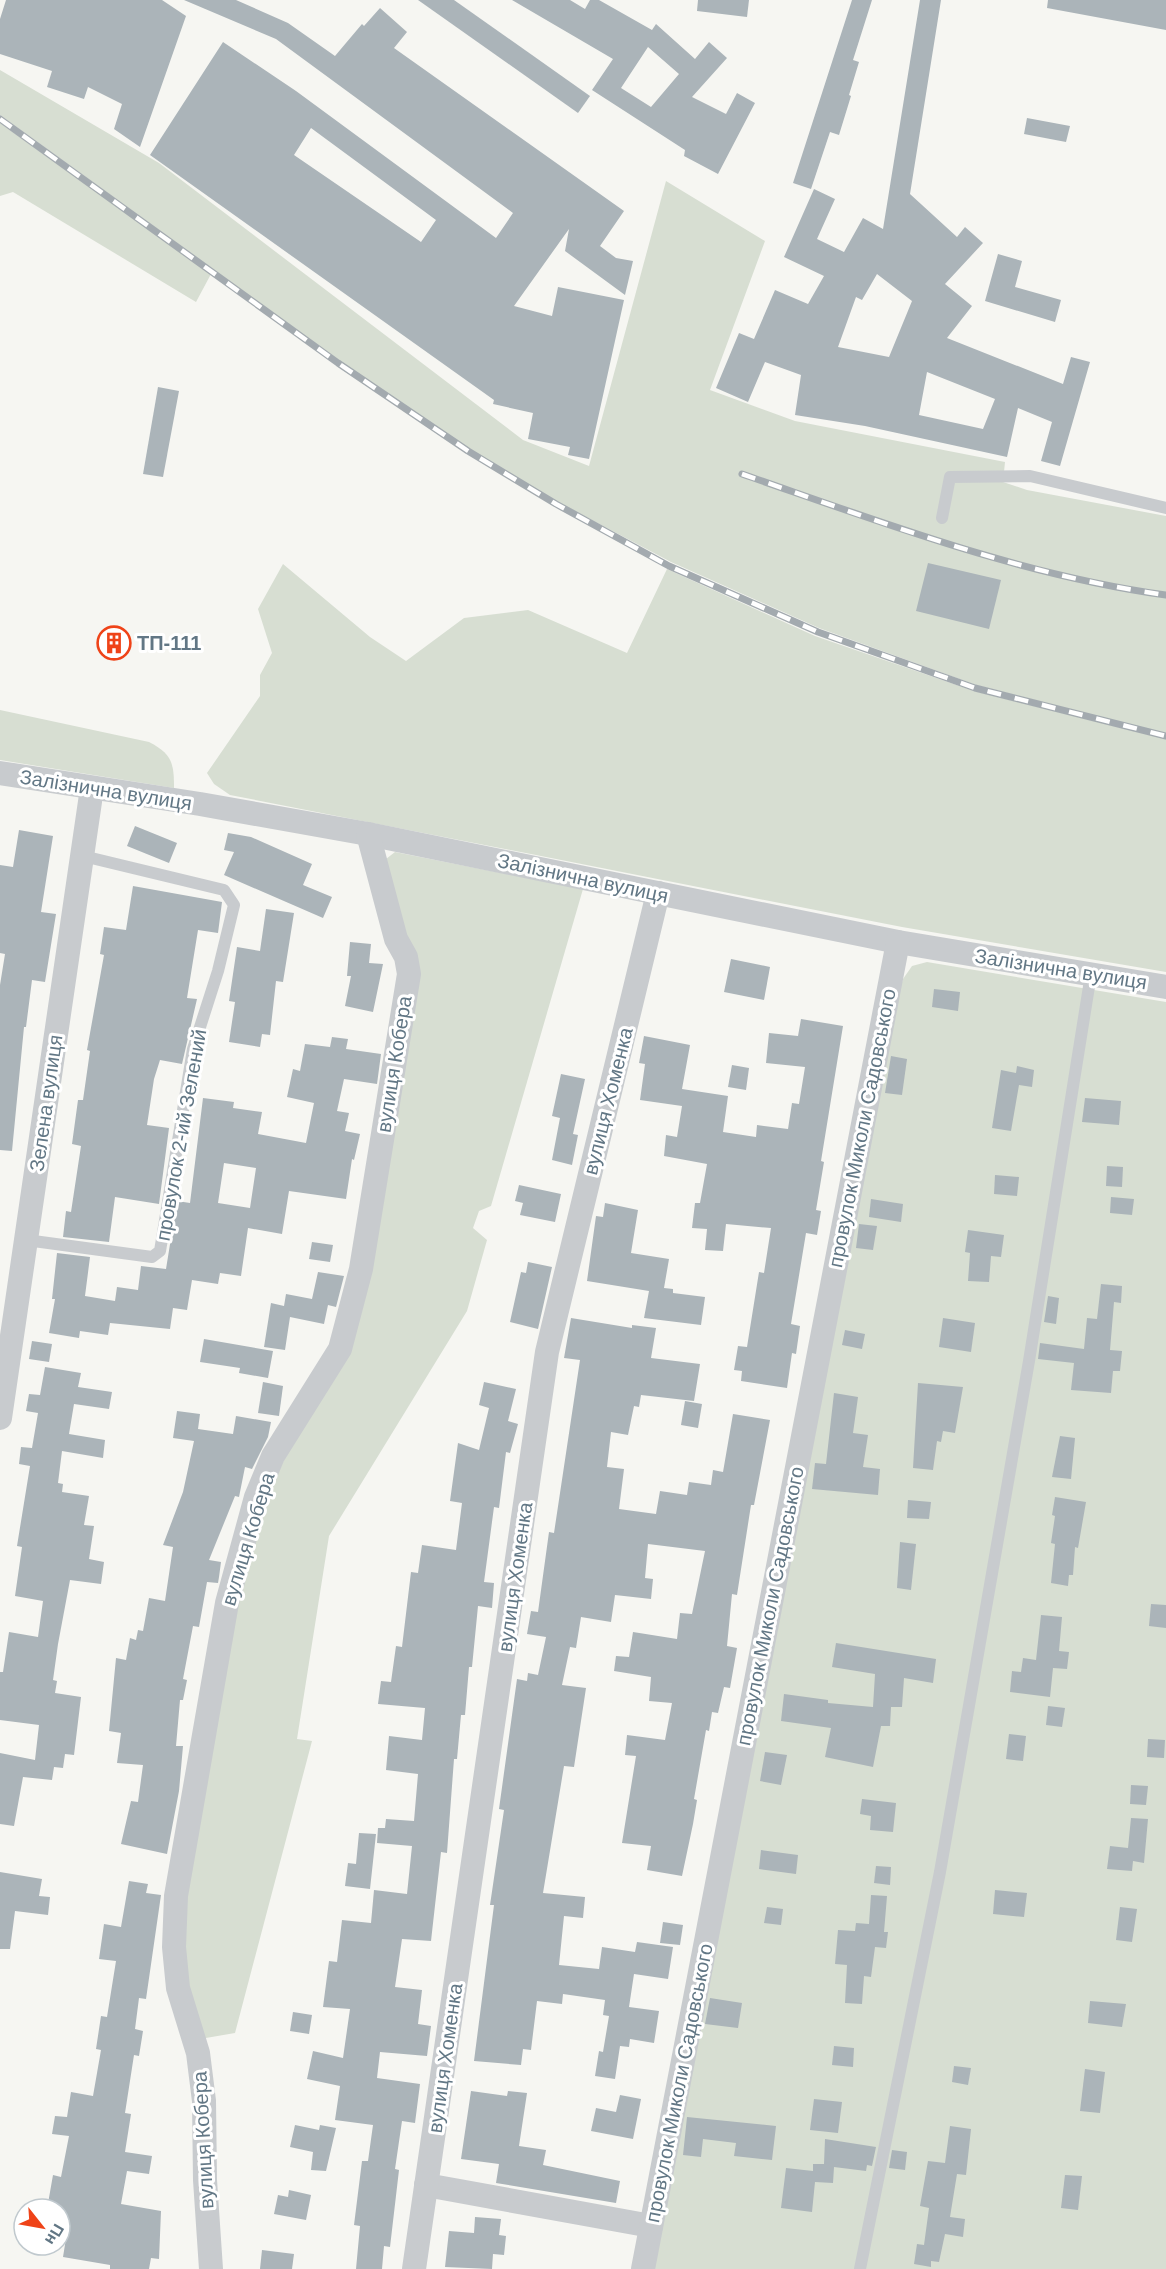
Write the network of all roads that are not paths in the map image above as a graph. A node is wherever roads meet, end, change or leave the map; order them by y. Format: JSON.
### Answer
{"nodes":[{"id":1,"x":1166,"y":508,"type":"edge"},
{"id":2,"x":942,"y":518,"type":"dead end"},
{"id":3,"x":0,"y":773,"type":"edge"},
{"id":4,"x":92,"y":788,"type":"junction"},
{"id":5,"x":368,"y":834,"type":"junction"},
{"id":6,"x":83,"y":856,"type":"junction"},
{"id":7,"x":658,"y":893,"type":"junction"},
{"id":8,"x":898,"y":942,"type":"junction"},
{"id":9,"x":1091,"y":974,"type":"junction"},
{"id":10,"x":1166,"y":987,"type":"edge"},
{"id":11,"x":26,"y":1240,"type":"junction"},
{"id":12,"x":9,"y":1292,"type":"edge"},
{"id":13,"x":0,"y":1418,"type":"edge"},
{"id":14,"x":426,"y":2185,"type":"junction"},
{"id":15,"x":651,"y":2226,"type":"junction"},
{"id":16,"x":211,"y":2269,"type":"edge"},
{"id":17,"x":414,"y":2269,"type":"edge"},
{"id":18,"x":643,"y":2269,"type":"edge"},
{"id":19,"x":860,"y":2269,"type":"edge"}],
"edges":[{"from":1,"to":2,"type":"lane"},
{"from":3,"to":4,"type":"street","name":"Залізнична вулиця"},
{"from":4,"to":5,"type":"street","name":"Залізнична вулиця"},
{"from":4,"to":6,"type":"street","name":"Зелена вулиця"},
{"from":5,"to":7,"type":"street","name":"Залізнична вулиця"},
{"from":5,"to":16,"type":"street","name":"вулиця Кобера"},
{"from":6,"to":11,"type":"street","name":"Зелена вулиця"},
{"from":6,"to":11,"type":"lane","name":"провулок 2-ий Зелений"},
{"from":7,"to":8,"type":"street","name":"Залізнична вулиця"},
{"from":7,"to":14,"type":"street","name":"вулиця Хоменка"},
{"from":8,"to":9,"type":"street","name":"Залізнична вулиця"},
{"from":8,"to":15,"type":"street","name":"провулок Миколи Садовського"},
{"from":9,"to":10,"type":"street","name":"Залізнична вулиця"},
{"from":9,"to":19,"type":"lane"},
{"from":11,"to":12,"type":"street","name":"Зелена вулиця"},
{"from":12,"to":13,"type":"street","name":"Зелена вулиця"},
{"from":14,"to":15,"type":"street"},
{"from":14,"to":17,"type":"street","name":"вулиця Хоменка"},
{"from":15,"to":18,"type":"street","name":"провулок Миколи Садовського"}]}
